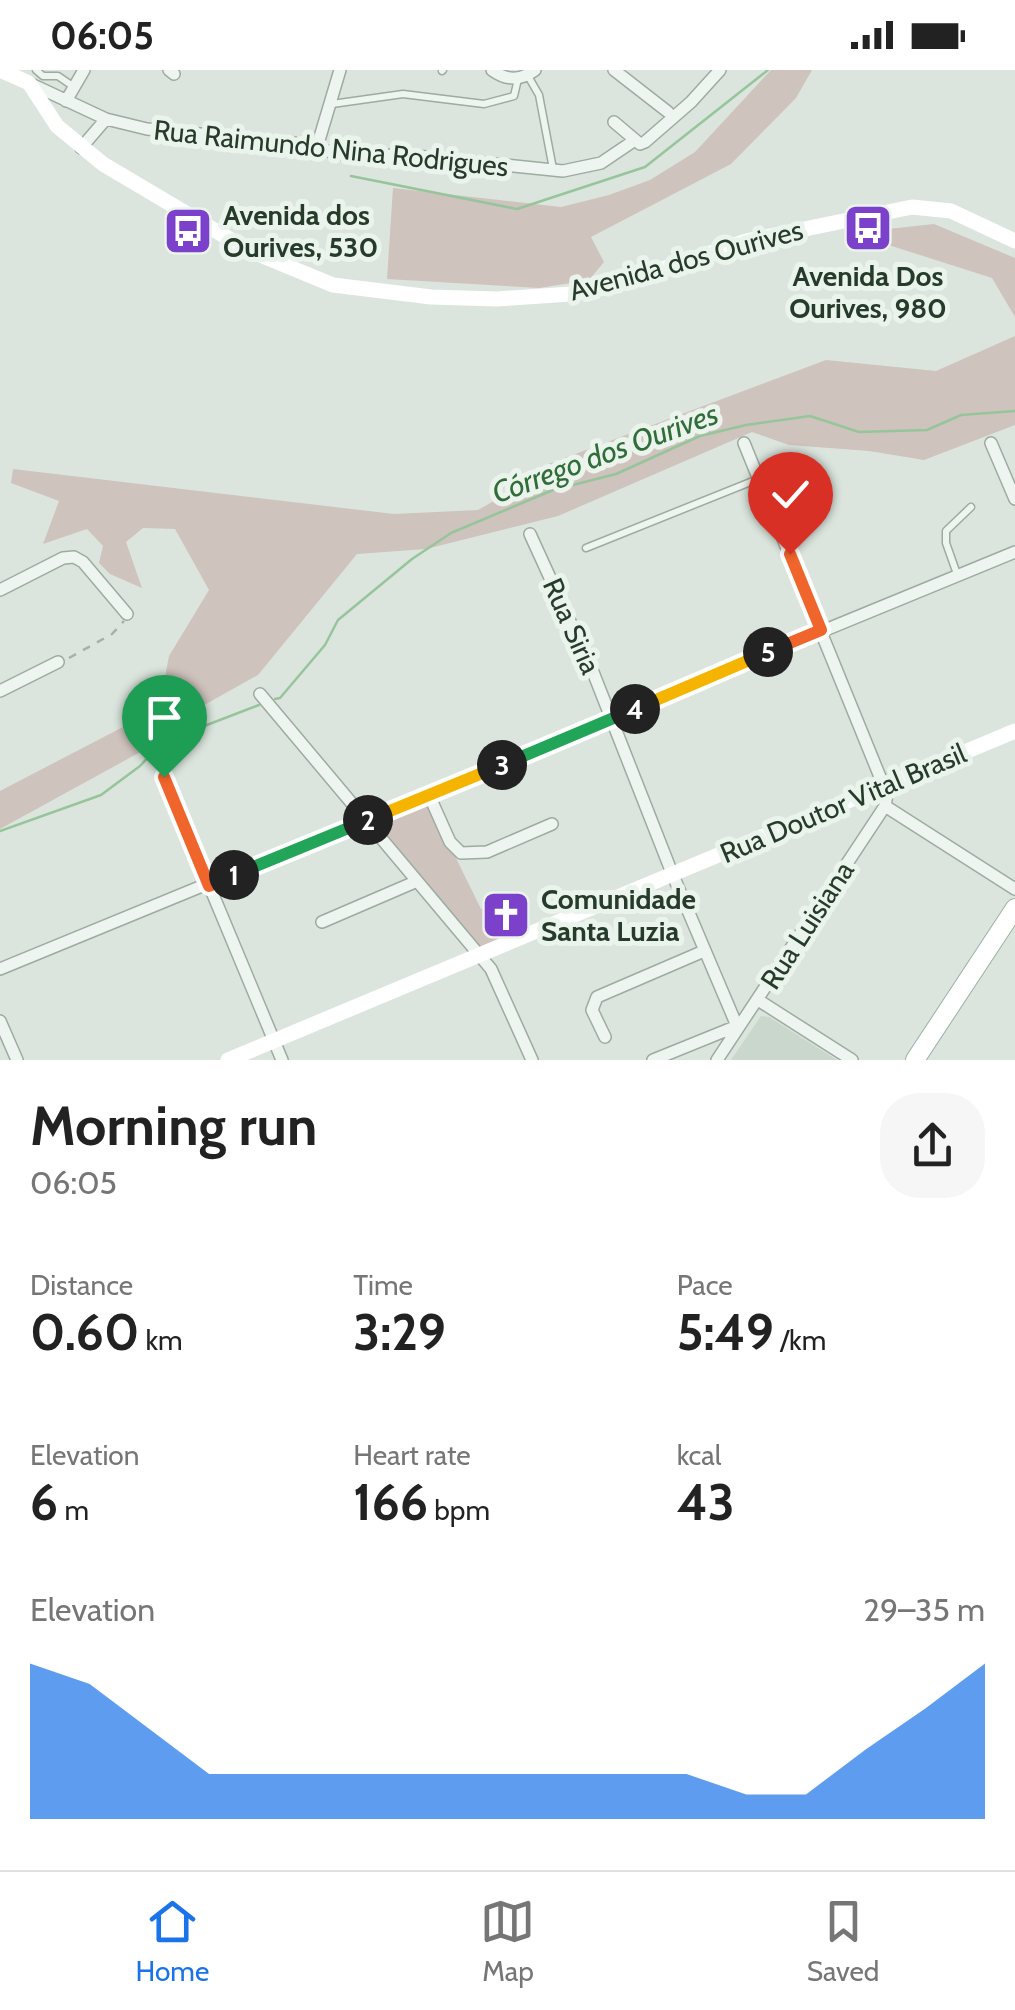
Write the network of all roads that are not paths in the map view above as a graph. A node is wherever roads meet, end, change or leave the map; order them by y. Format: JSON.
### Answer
{"nodes":[{"id":1,"x":0,"y":70,"type":"edge"},
{"id":2,"x":84,"y":70,"type":"edge"},
{"id":3,"x":340,"y":70,"type":"edge"},
{"id":4,"x":492,"y":70,"type":"edge"},
{"id":5,"x":614,"y":70,"type":"edge"},
{"id":6,"x":720,"y":70,"type":"edge"},
{"id":7,"x":527,"y":75,"type":"edge"},
{"id":8,"x":32,"y":77,"type":"edge"},
{"id":9,"x":74,"y":87,"type":"junction"},
{"id":10,"x":66,"y":101,"type":"junction"},
{"id":11,"x":331,"y":104,"type":"junction"},
{"id":12,"x":668,"y":112,"type":"dead end"},
{"id":13,"x":106,"y":118,"type":"junction"},
{"id":14,"x":614,"y":122,"type":"dead end"},
{"id":15,"x":635,"y":140,"type":"junction"},
{"id":16,"x":318,"y":147,"type":"junction"},
{"id":17,"x":81,"y":148,"type":"junction"},
{"id":18,"x":553,"y":170,"type":"junction"},
{"id":19,"x":1015,"y":241,"type":"edge"},
{"id":20,"x":744,"y":442,"type":"dead end"},
{"id":21,"x":991,"y":442,"type":"dead end"},
{"id":22,"x":758,"y":478,"type":"junction"},
{"id":23,"x":1015,"y":499,"type":"edge"},
{"id":24,"x":971,"y":507,"type":"dead end"},
{"id":25,"x":530,"y":534,"type":"dead end"},
{"id":26,"x":586,"y":548,"type":"dead end"},
{"id":27,"x":1015,"y":552,"type":"edge"},
{"id":28,"x":958,"y":576,"type":"junction"},
{"id":29,"x":0,"y":590,"type":"edge"},
{"id":30,"x":127,"y":614,"type":"road end"},
{"id":31,"x":821,"y":630,"type":"junction"},
{"id":32,"x":58,"y":662,"type":"road end"},
{"id":33,"x":0,"y":691,"type":"edge"},
{"id":34,"x":260,"y":694,"type":"dead end"},
{"id":35,"x":612,"y":720,"type":"junction"},
{"id":36,"x":1015,"y":731,"type":"edge"},
{"id":37,"x":164,"y":777,"type":"dead end"},
{"id":38,"x":886,"y":786,"type":"junction"},
{"id":39,"x":429,"y":795,"type":"junction"},
{"id":40,"x":885,"y":806,"type":"junction"},
{"id":41,"x":366,"y":821,"type":"junction"},
{"id":42,"x":552,"y":824,"type":"dead end"},
{"id":43,"x":672,"y":873,"type":"junction"},
{"id":44,"x":415,"y":882,"type":"junction"},
{"id":45,"x":209,"y":886,"type":"junction"},
{"id":46,"x":1015,"y":889,"type":"edge"},
{"id":47,"x":1015,"y":908,"type":"edge"},
{"id":48,"x":322,"y":922,"type":"dead end"},
{"id":49,"x":1015,"y":928,"type":"edge"},
{"id":50,"x":704,"y":950,"type":"junction"},
{"id":51,"x":480,"y":954,"type":"junction"},
{"id":52,"x":0,"y":969,"type":"edge"},
{"id":53,"x":758,"y":1000,"type":"junction"},
{"id":54,"x":0,"y":1020,"type":"edge"},
{"id":55,"x":738,"y":1026,"type":"junction"},
{"id":56,"x":605,"y":1038,"type":"dead end"},
{"id":57,"x":274,"y":1040,"type":"junction"},
{"id":58,"x":702,"y":1040,"type":"junction"},
{"id":59,"x":720,"y":1057,"type":"edge"},
{"id":60,"x":17,"y":1060,"type":"edge"},
{"id":61,"x":228,"y":1060,"type":"edge"},
{"id":62,"x":282,"y":1060,"type":"edge"},
{"id":63,"x":532,"y":1060,"type":"edge"},
{"id":64,"x":653,"y":1060,"type":"edge"},
{"id":65,"x":852,"y":1060,"type":"edge"},
{"id":66,"x":916,"y":1060,"type":"edge"},
{"id":67,"x":928,"y":1060,"type":"edge"}],
"edges":[{"from":1,"to":8,"type":"main road"},
{"from":2,"to":9,"type":"street"},
{"from":3,"to":11,"type":"street"},
{"from":4,"to":7,"type":"street"},
{"from":5,"to":12,"type":"street"},
{"from":6,"to":15,"type":"street","name":"Rua Raimundo Nina Rodrigues"},
{"from":7,"to":11,"type":"lane"},
{"from":7,"to":18,"type":"lane"},
{"from":8,"to":9,"type":"lane"},
{"from":8,"to":10,"type":"street","name":"Rua Raimundo Nina Rodrigues"},
{"from":8,"to":17,"type":"main road","name":"Avenida dos Ourives"},
{"from":9,"to":10,"type":"street"},
{"from":10,"to":13,"type":"street","name":"Rua Raimundo Nina Rodrigues"},
{"from":11,"to":16,"type":"street"},
{"from":13,"to":16,"type":"street","name":"Rua Raimundo Nina Rodrigues"},
{"from":13,"to":17,"type":"street"},
{"from":14,"to":15,"type":"street"},
{"from":15,"to":18,"type":"street","name":"Rua Raimundo Nina Rodrigues"},
{"from":16,"to":18,"type":"street","name":"Rua Raimundo Nina Rodrigues"},
{"from":17,"to":19,"type":"main road","name":"Avenida dos Ourives"},
{"from":20,"to":22,"type":"street"},
{"from":21,"to":23,"type":"street"},
{"from":22,"to":26,"type":"lane"},
{"from":22,"to":31,"type":"street"},
{"from":24,"to":28,"type":"lane"},
{"from":25,"to":35,"type":"street","name":"Rua Siria"},
{"from":27,"to":28,"type":"street"},
{"from":28,"to":31,"type":"street"},
{"from":29,"to":30,"type":"street"},
{"from":31,"to":35,"type":"street"},
{"from":31,"to":38,"type":"street"},
{"from":32,"to":33,"type":"street"},
{"from":34,"to":41,"type":"street"},
{"from":35,"to":39,"type":"street"},
{"from":35,"to":43,"type":"street","name":"Rua Siria"},
{"from":36,"to":38,"type":"main road","name":"Rua Doutor Vital Brasil"},
{"from":37,"to":45,"type":"street"},
{"from":38,"to":40,"type":"street"},
{"from":38,"to":43,"type":"main road","name":"Rua Doutor Vital Brasil"},
{"from":39,"to":41,"type":"street"},
{"from":39,"to":42,"type":"street"},
{"from":40,"to":46,"type":"street"},
{"from":40,"to":53,"type":"street","name":"Rua Luisiana"},
{"from":41,"to":44,"type":"street"},
{"from":41,"to":45,"type":"street"},
{"from":43,"to":50,"type":"street","name":"Rua Siria"},
{"from":43,"to":51,"type":"main road","name":"Rua Doutor Vital Brasil"},
{"from":44,"to":48,"type":"street"},
{"from":44,"to":51,"type":"street"},
{"from":45,"to":52,"type":"street"},
{"from":45,"to":57,"type":"street"},
{"from":47,"to":66,"type":"main road"},
{"from":49,"to":67,"type":"main road"},
{"from":50,"to":55,"type":"street","name":"Rua Siria"},
{"from":50,"to":56,"type":"street"},
{"from":51,"to":57,"type":"main road","name":"Rua Doutor Vital Brasil"},
{"from":51,"to":63,"type":"street"},
{"from":53,"to":55,"type":"street","name":"Rua Luisiana"},
{"from":53,"to":65,"type":"street"},
{"from":54,"to":60,"type":"street"},
{"from":55,"to":58,"type":"street"},
{"from":55,"to":59,"type":"street","name":"Rua Luisiana"},
{"from":57,"to":61,"type":"main road","name":"Rua Doutor Vital Brasil"},
{"from":57,"to":62,"type":"street"},
{"from":58,"to":59,"type":"street"},
{"from":58,"to":64,"type":"street"}]}
